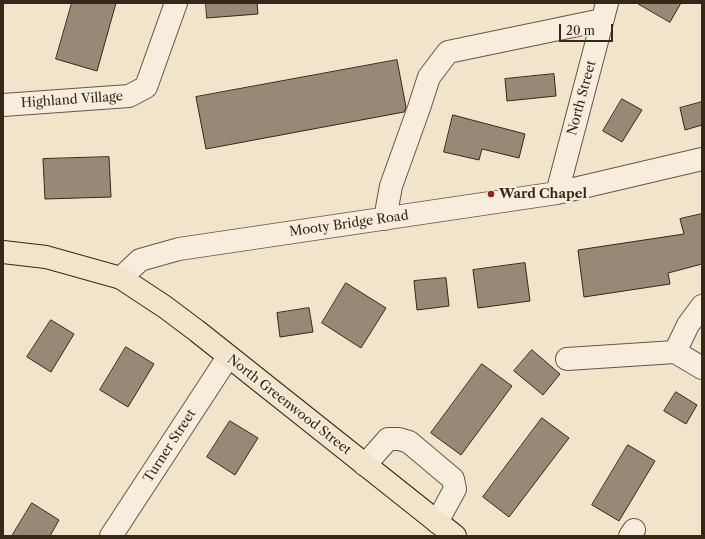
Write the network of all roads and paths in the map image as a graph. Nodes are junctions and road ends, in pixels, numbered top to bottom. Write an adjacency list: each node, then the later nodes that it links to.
1 (176, 3): 3 (street, Highland Village)
2 (605, 12): 5 (street, North Street); 6 (street)
3 (3, 105)
4 (702, 159): 5 (street, Mooty Bridge Road)
5 (557, 193): 6 (street, Mooty Bridge Road)
6 (386, 219): 8 (street, Mooty Bridge Road)
7 (3, 252): 8 (main road)
8 (121, 278): 11 (main road, North Greenwood Street)
9 (702, 306): 10 (street)
10 (675, 352): 12 (street); 13 (street)
11 (228, 357): 14 (main road, North Greenwood Street); 16 (street, Turner Street)
12 (567, 359)
13 (702, 368)
14 (365, 465): 15 (main road, North Greenwood Street); 15 (street)
15 (437, 522): 17 (main road, North Greenwood Street)
16 (112, 536)
17 (455, 536)

